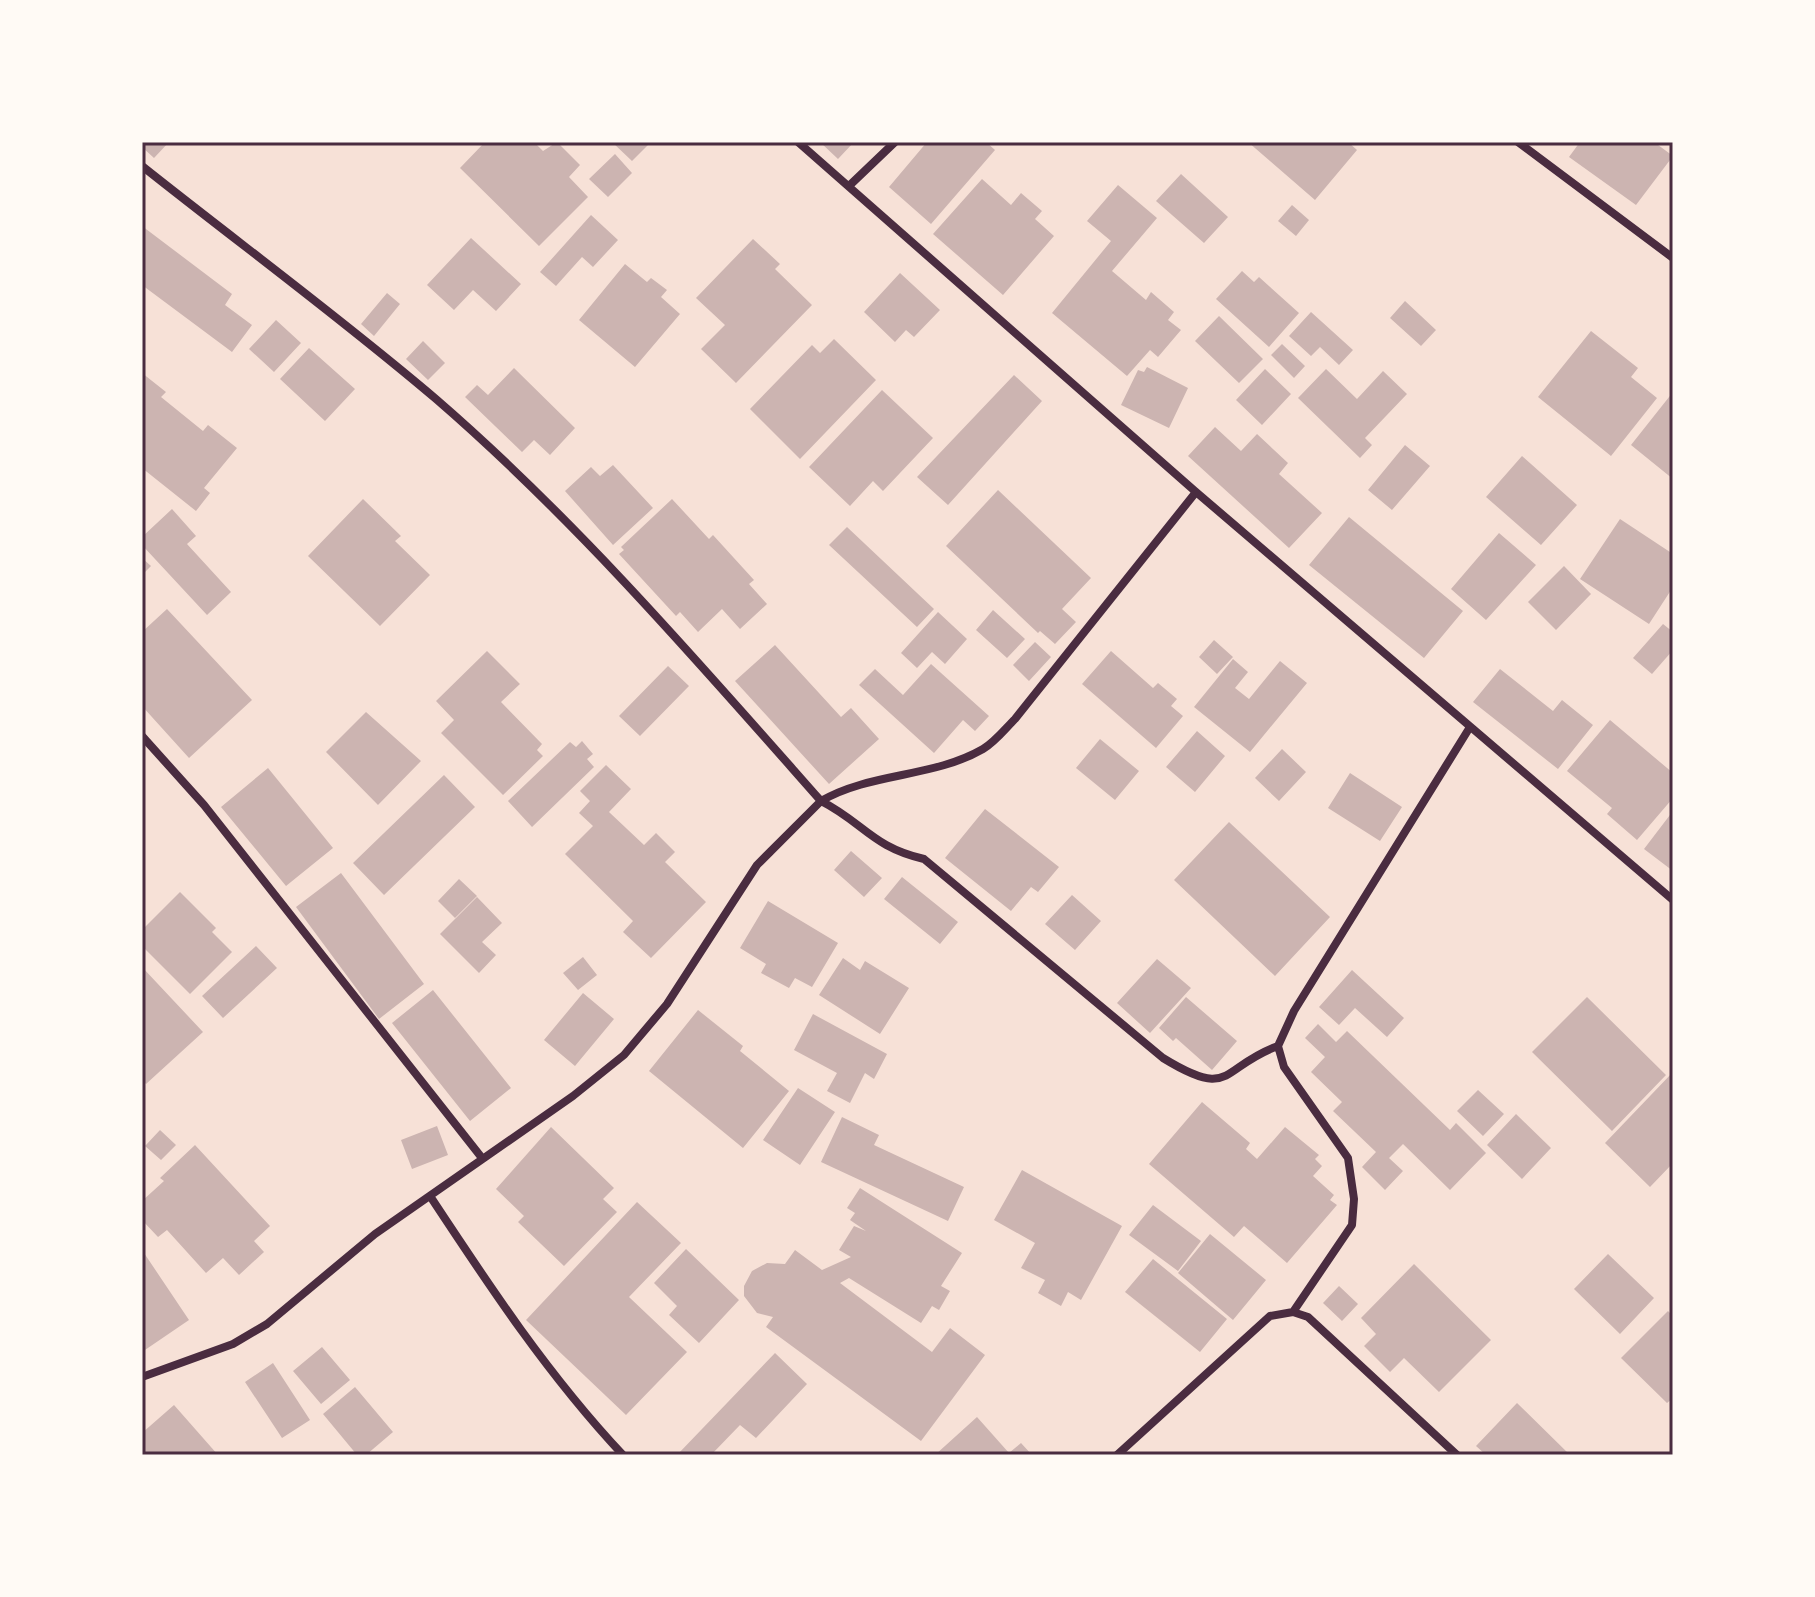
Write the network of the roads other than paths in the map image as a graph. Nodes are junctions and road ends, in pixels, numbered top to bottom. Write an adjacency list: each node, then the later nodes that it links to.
1 (798, 142): 5 (street)
2 (895, 142): 5 (street)
3 (1518, 142): 6 (street)
4 (142, 166): 10 (street)
5 (850, 185): 7 (street)
6 (1673, 258)
7 (1196, 492): 8 (street); 10 (street)
8 (1470, 727): 11 (street); 12 (street)
9 (142, 736): 13 (street)
10 (821, 801): 12 (street); 13 (street)
11 (1673, 900)
12 (1278, 1046): 15 (street)
13 (482, 1158): 14 (street)
14 (430, 1196): 16 (street); 17 (street)
15 (1293, 1312): 18 (street); 19 (street)
16 (142, 1377)
17 (623, 1455)
18 (1117, 1455)
19 (1457, 1455)

